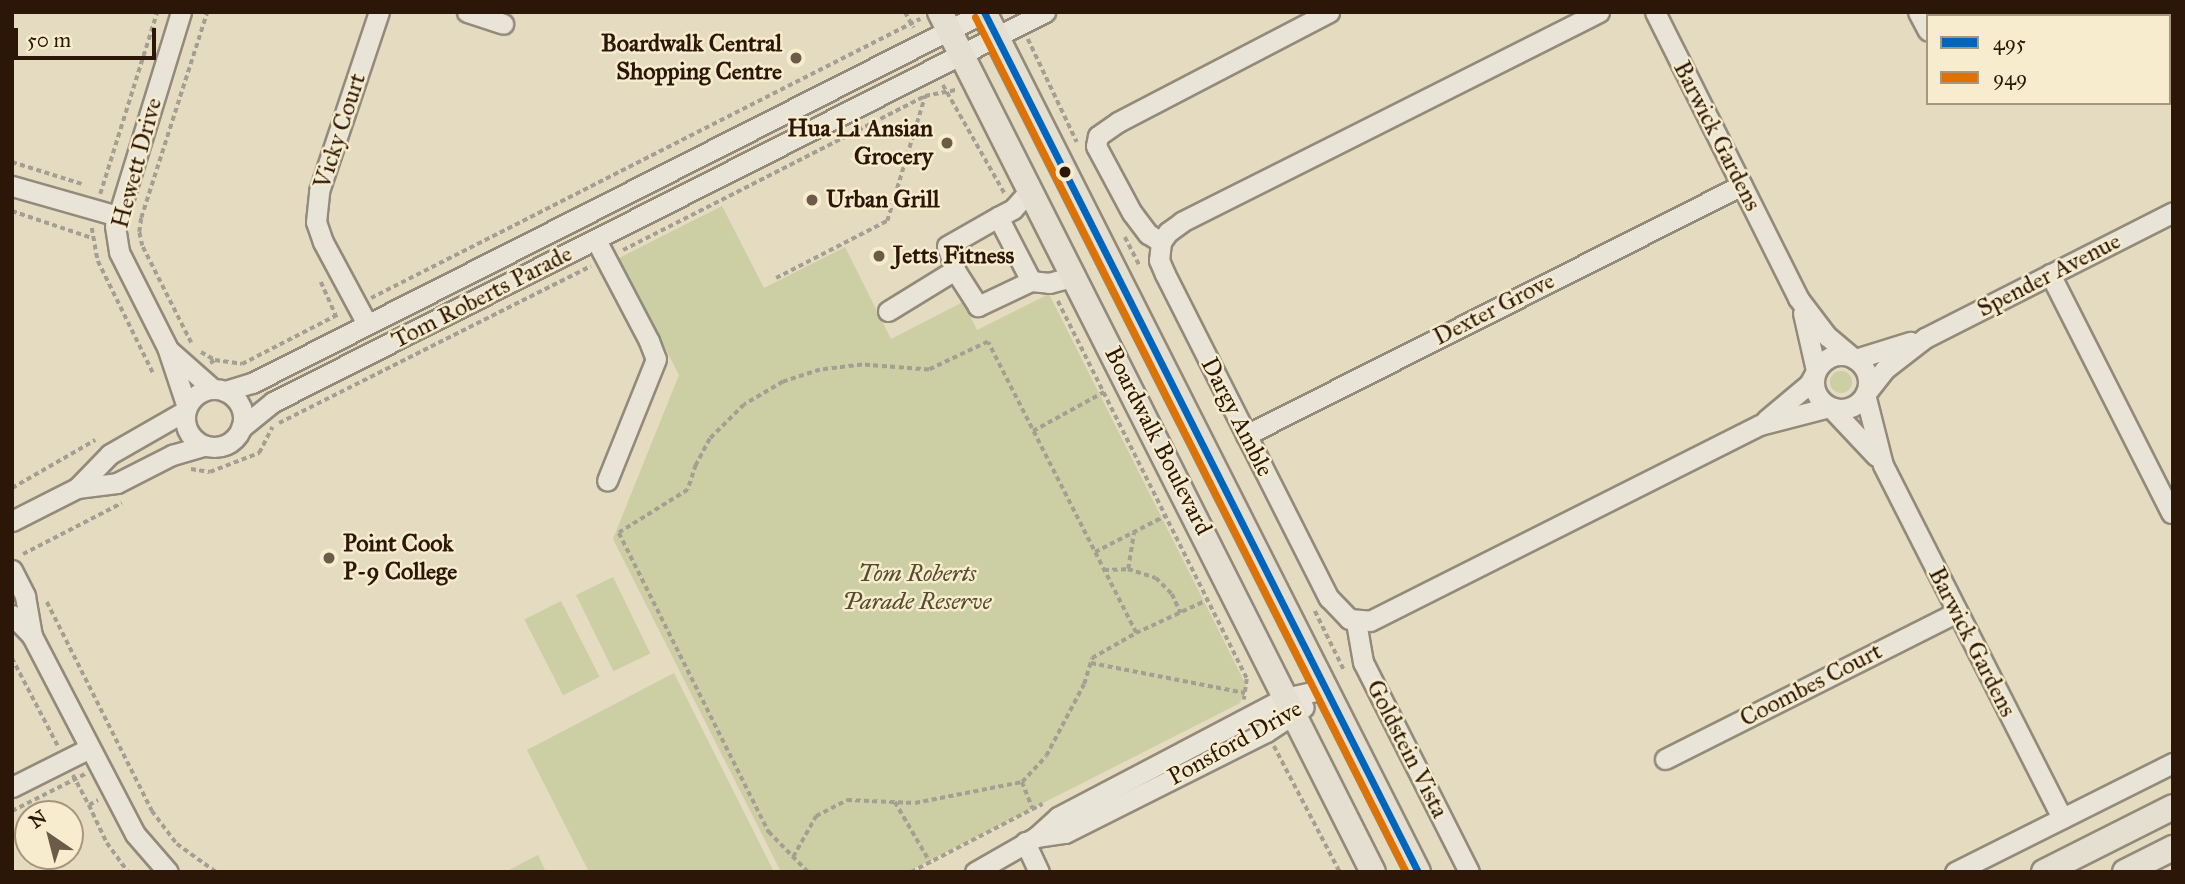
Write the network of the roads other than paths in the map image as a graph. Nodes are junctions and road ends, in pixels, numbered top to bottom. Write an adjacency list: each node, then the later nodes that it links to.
1 (181, 12): 22 (street, Hewett Drive)
2 (379, 12): 31 (street, Vicky Court)
3 (467, 12): 10 (street)
4 (984, 12): 9 (street, Tom Roberts Parade); 11 (main road, Boardwalk Boulevard)
5 (1045, 12): 11 (street, Tom Roberts Parade)
6 (1329, 12): 24 (street)
7 (1599, 12): 24 (street)
8 (1654, 12): 17 (street, Barwick Gardens)
9 (937, 20): 12 (main road, Boardwalk Boulevard); 13 (street, Tom Roberts Parade)
10 (503, 24)
11 (995, 37): 12 (street, Tom Roberts Parade); 54 (main road, Boardwalk Boulevard)
12 (963, 55): 14 (street, Tom Roberts Parade); 19 (main road, Boardwalk Boulevard)
13 (762, 125): 14 (street); 15 (street, Tom Roberts Parade)
14 (774, 149): 16 (street, Tom Roberts Parade)
15 (695, 159): 16 (street); 31 (street, Tom Roberts Parade)
16 (727, 174): 23 (street, Tom Roberts Parade)
17 (1742, 185): 29 (street, Barwick Gardens); 42 (street, Dexter Grove)
18 (12, 186): 22 (street)
19 (1031, 189): 21 (street); 27 (main road, Boardwalk Boulevard)
20 (2173, 212): 26 (street, Spender Avenue)
21 (1006, 213): 25 (street); 28 (street)
22 (117, 216): 33 (street, Hewett Drive)
23 (596, 240): 41 (street, Tom Roberts Parade); 45 (street)
24 (1161, 242): 42 (street, Dargy Amble)
25 (955, 270): 28 (street); 30 (street)
26 (2050, 274): 32 (street, Spender Avenue); 47 (street)
27 (1075, 276): 28 (street); 55 (main road, Boardwalk Boulevard)
28 (1040, 282)
29 (1798, 298): 34 (street, Barwick Gardens); 35 (street, Barwick Gardens)
30 (888, 311)
31 (367, 324): 36 (street, Tom Roberts Parade)
32 (1925, 338): 34 (street, Spender Avenue); 37 (street, Spender Avenue)
33 (167, 348): 36 (street, Hewett Drive); 39 (street, Hewett Drive)
34 (1853, 358): 35 (street); 37 (street)
35 (1816, 372): 38 (street); 40 (street)
36 (219, 390): 39 (street); 41 (street)
37 (1866, 393): 38 (street); 44 (street, Barwick Gardens)
38 (1830, 407): 40 (street); 44 (street, Barwick Gardens)
39 (186, 409): 43 (street); 46 (street)
40 (1760, 425): 52 (street)
41 (241, 428): 43 (street)
42 (1246, 435): 52 (street, Dargy Amble)
43 (204, 446): 46 (street)
44 (1883, 465): 50 (street, Barwick Gardens)
45 (607, 481)
46 (77, 488): 48 (street)
47 (2171, 513)
48 (12, 521)
49 (18, 562): 53 (street)
50 (1957, 612): 57 (street, Coombes Court); 61 (street, Barwick Gardens)
51 (12, 615): 53 (street)
52 (1356, 622): 69 (street, Goldstein Vista)
53 (32, 636): 56 (street)
54 (1325, 689): 55 (street, Ponsford Drive); 68 (main road, Boardwalk Boulevard)
55 (1290, 707): 62 (street, Ponsford Drive); 62 (street, Ponsford Drive); 67 (main road, Boardwalk Boulevard)
56 (90, 748): 59 (street); 64 (street)
57 (1665, 759)
58 (2173, 763): 61 (street)
59 (12, 787)
60 (2173, 807): 71 (main road)
61 (2062, 818): 70 (street)
62 (1033, 833): 65 (street, Ponsford Drive); 66 (street)
63 (2173, 848): 72 (main road)
64 (168, 872)
65 (975, 872)
66 (1039, 872)
67 (1373, 872)
68 (1418, 872)
69 (1469, 872)
70 (1955, 872)
71 (2044, 872)
72 (2125, 872)

